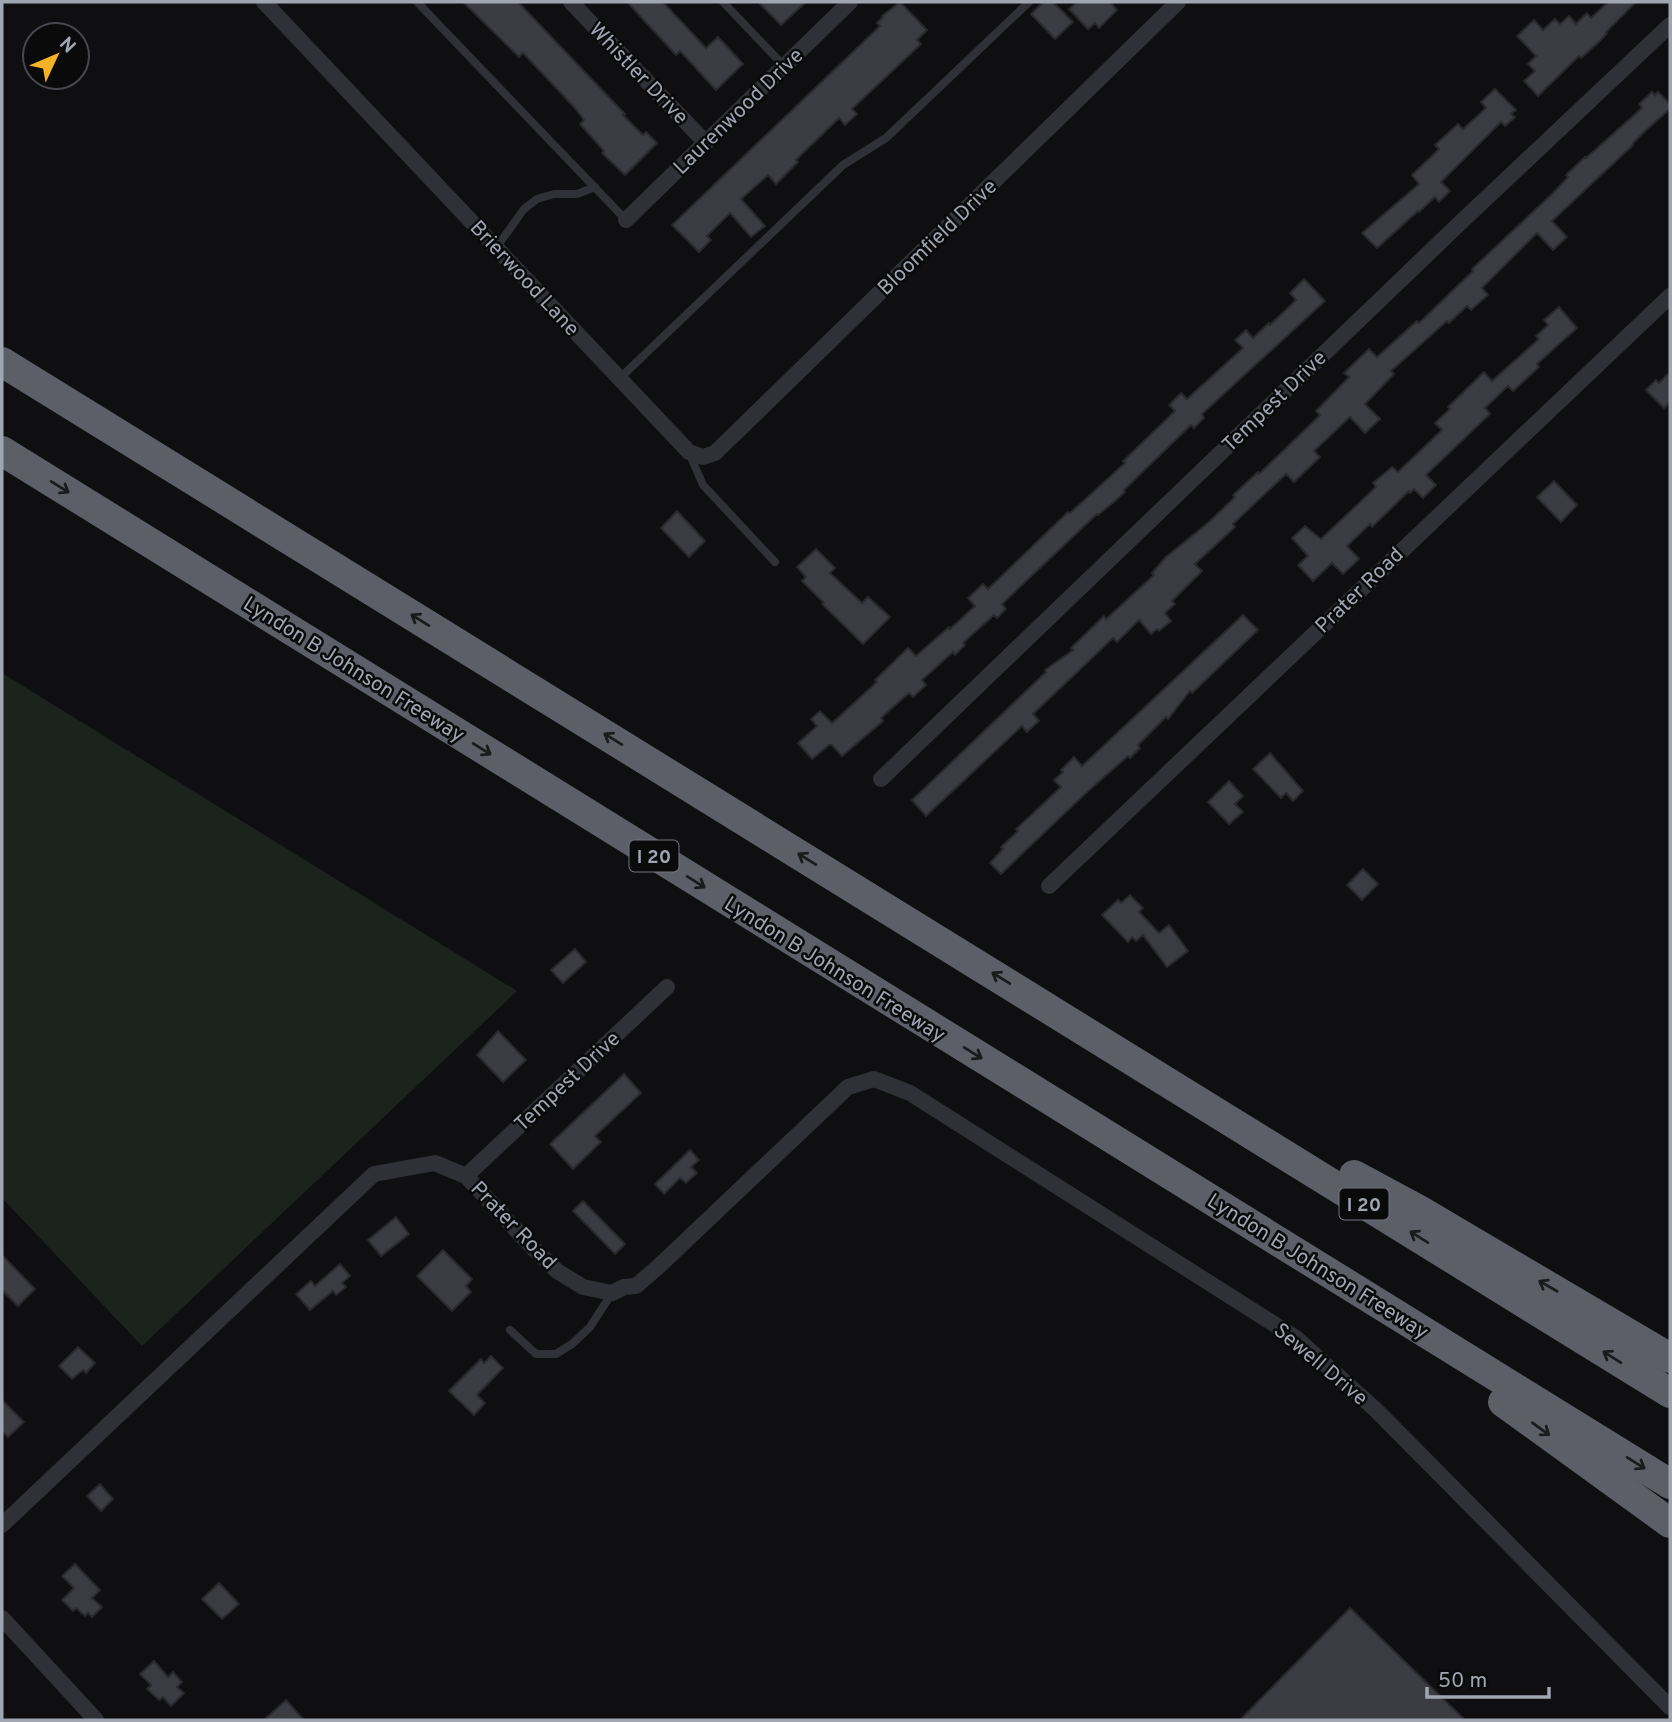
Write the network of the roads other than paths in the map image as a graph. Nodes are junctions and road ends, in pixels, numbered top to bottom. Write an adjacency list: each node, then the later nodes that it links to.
1 (264, 2): 13 (street, Brierwood Lane)
2 (417, 2): 11 (lane)
3 (571, 2): 10 (street, Whistler Drive)
4 (723, 2): 9 (lane)
5 (849, 2): 9 (street, Laurenwood Drive)
6 (1029, 2): 16 (lane)
7 (1178, 2): 18 (street, Bloomfield Drive)
8 (1670, 25): 20 (street, Tempest Drive)
9 (784, 66): 10 (street, Laurenwood Drive)
10 (706, 143): 12 (street, Laurenwood Drive)
11 (594, 187): 12 (lane); 13 (lane)
12 (626, 220)
13 (496, 248): 16 (street, Brierwood Lane)
14 (1670, 296): 21 (street, Prater Road)
15 (2, 362): 23 (highway, I 20, one-way to 15)
16 (620, 378): 18 (street, Brierwood Lane)
17 (2, 451): 25 (highway, Lyndon B Johnson Freeway / I 20, one-way to 25)
18 (689, 452): 19 (lane, Brierwood Lane)
19 (775, 562)
20 (881, 779)
21 (1049, 886)
22 (667, 987): 24 (street, Tempest Drive)
23 (1059, 1014): 28 (highway, one-way to 23); 29 (highway, I 20, one-way to 23)
24 (466, 1176): 26 (street, Prater Road); 32 (street, Prater Road)
25 (1307, 1259): 30 (highway, Lyndon B Johnson Freeway / I 20, one-way to 30); 31 (highway, one-way to 31)
26 (612, 1293): 27 (lane); 34 (street, Sewell Drive)
27 (510, 1329)
28 (1670, 1358)
29 (1670, 1393)
30 (1670, 1484)
31 (1670, 1523)
32 (2, 1525)
33 (2, 1618): 35 (street)
34 (1670, 1707)
35 (96, 1720)

